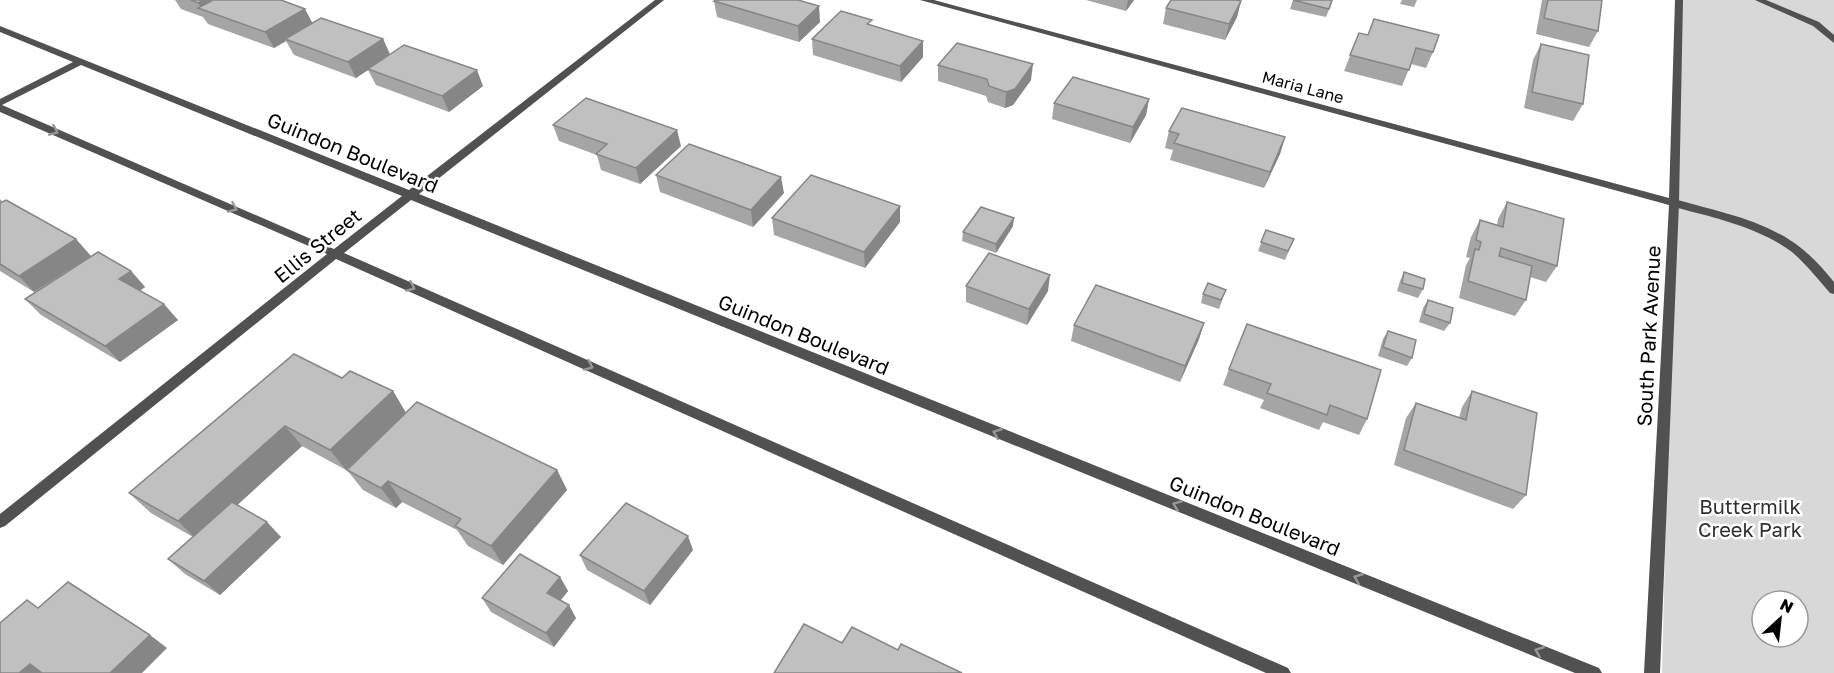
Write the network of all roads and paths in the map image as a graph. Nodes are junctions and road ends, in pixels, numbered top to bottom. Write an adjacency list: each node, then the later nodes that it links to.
1 (660, 0): 10 (street, Ellis Street)
2 (924, 0): 11 (street, Maria Lane)
3 (1679, 0): 11 (street, South Park Avenue)
4 (1759, 0): 6 (street)
5 (0, 29): 7 (street, Guindon Boulevard)
6 (1834, 40)
7 (80, 62): 8 (street); 10 (street, Guindon Boulevard)
8 (0, 103)
9 (0, 108): 12 (street, one-way to 12)
10 (409, 196): 12 (street, Ellis Street); 16 (street, Guindon Boulevard, one-way to 10)
11 (1674, 203): 13 (street, Maria Lane); 17 (street, South Park Avenue)
12 (336, 253): 14 (street, Ellis Street); 15 (street, one-way to 15)
13 (1834, 290)
14 (0, 522)
15 (1283, 673)
16 (1593, 673)
17 (1652, 673)

